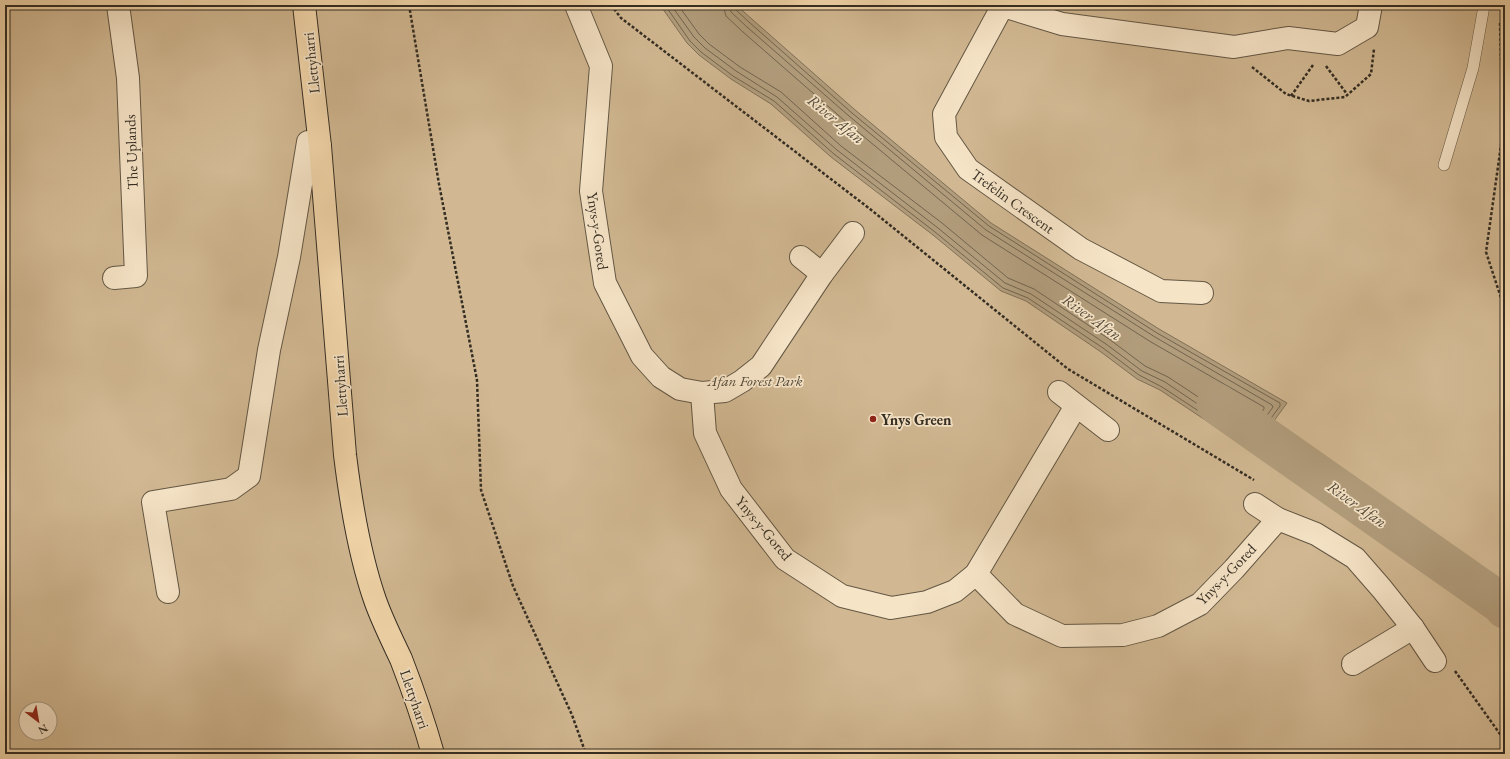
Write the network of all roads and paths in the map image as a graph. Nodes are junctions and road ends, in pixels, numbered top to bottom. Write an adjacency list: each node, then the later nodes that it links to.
1 (118, 5): 20 (street, The Uplands)
2 (304, 5): 15 (main road, Llettyharri)
3 (409, 5): 37 (path)
4 (576, 5): 24 (street, Ynys-y-Gored)
5 (611, 5): 27 (path)
6 (1371, 5): 10 (street)
7 (1483, 5): 16 (lane)
8 (1001, 6): 11 (street, Trefelin Crescent); 21 (street, Trefelin Crescent)
9 (1500, 21): 22 (path)
10 (1368, 27): 12 (street, Trefelin Crescent); 13 (path)
11 (1234, 48): 12 (street, Trefelin Crescent); 14 (path)
12 (1317, 49): 13 (path); 14 (path)
13 (1347, 94): 14 (path)
14 (1291, 96)
15 (320, 146): 31 (street); 36 (main road, Llettyharri)
16 (1444, 165)
17 (853, 233): 19 (street, Ynys-y-Gored)
18 (801, 257): 19 (street)
19 (822, 274): 24 (street, Ynys-y-Gored)
20 (114, 278)
21 (1202, 293)
22 (1505, 310)
23 (1058, 392): 25 (street)
24 (702, 393): 30 (street, Ynys-y-Gored)
25 (1076, 406): 26 (street); 30 (street, Ynys-y-Gored)
26 (1108, 430)
27 (1256, 482)
28 (1255, 504): 29 (street)
29 (1278, 518): 30 (street, Ynys-y-Gored); 32 (street)
30 (976, 574)
31 (168, 592)
32 (1413, 628): 33 (street); 34 (street)
33 (1444, 663): 35 (path)
34 (1353, 664)
35 (1505, 740)
36 (433, 754)
37 (586, 754)

